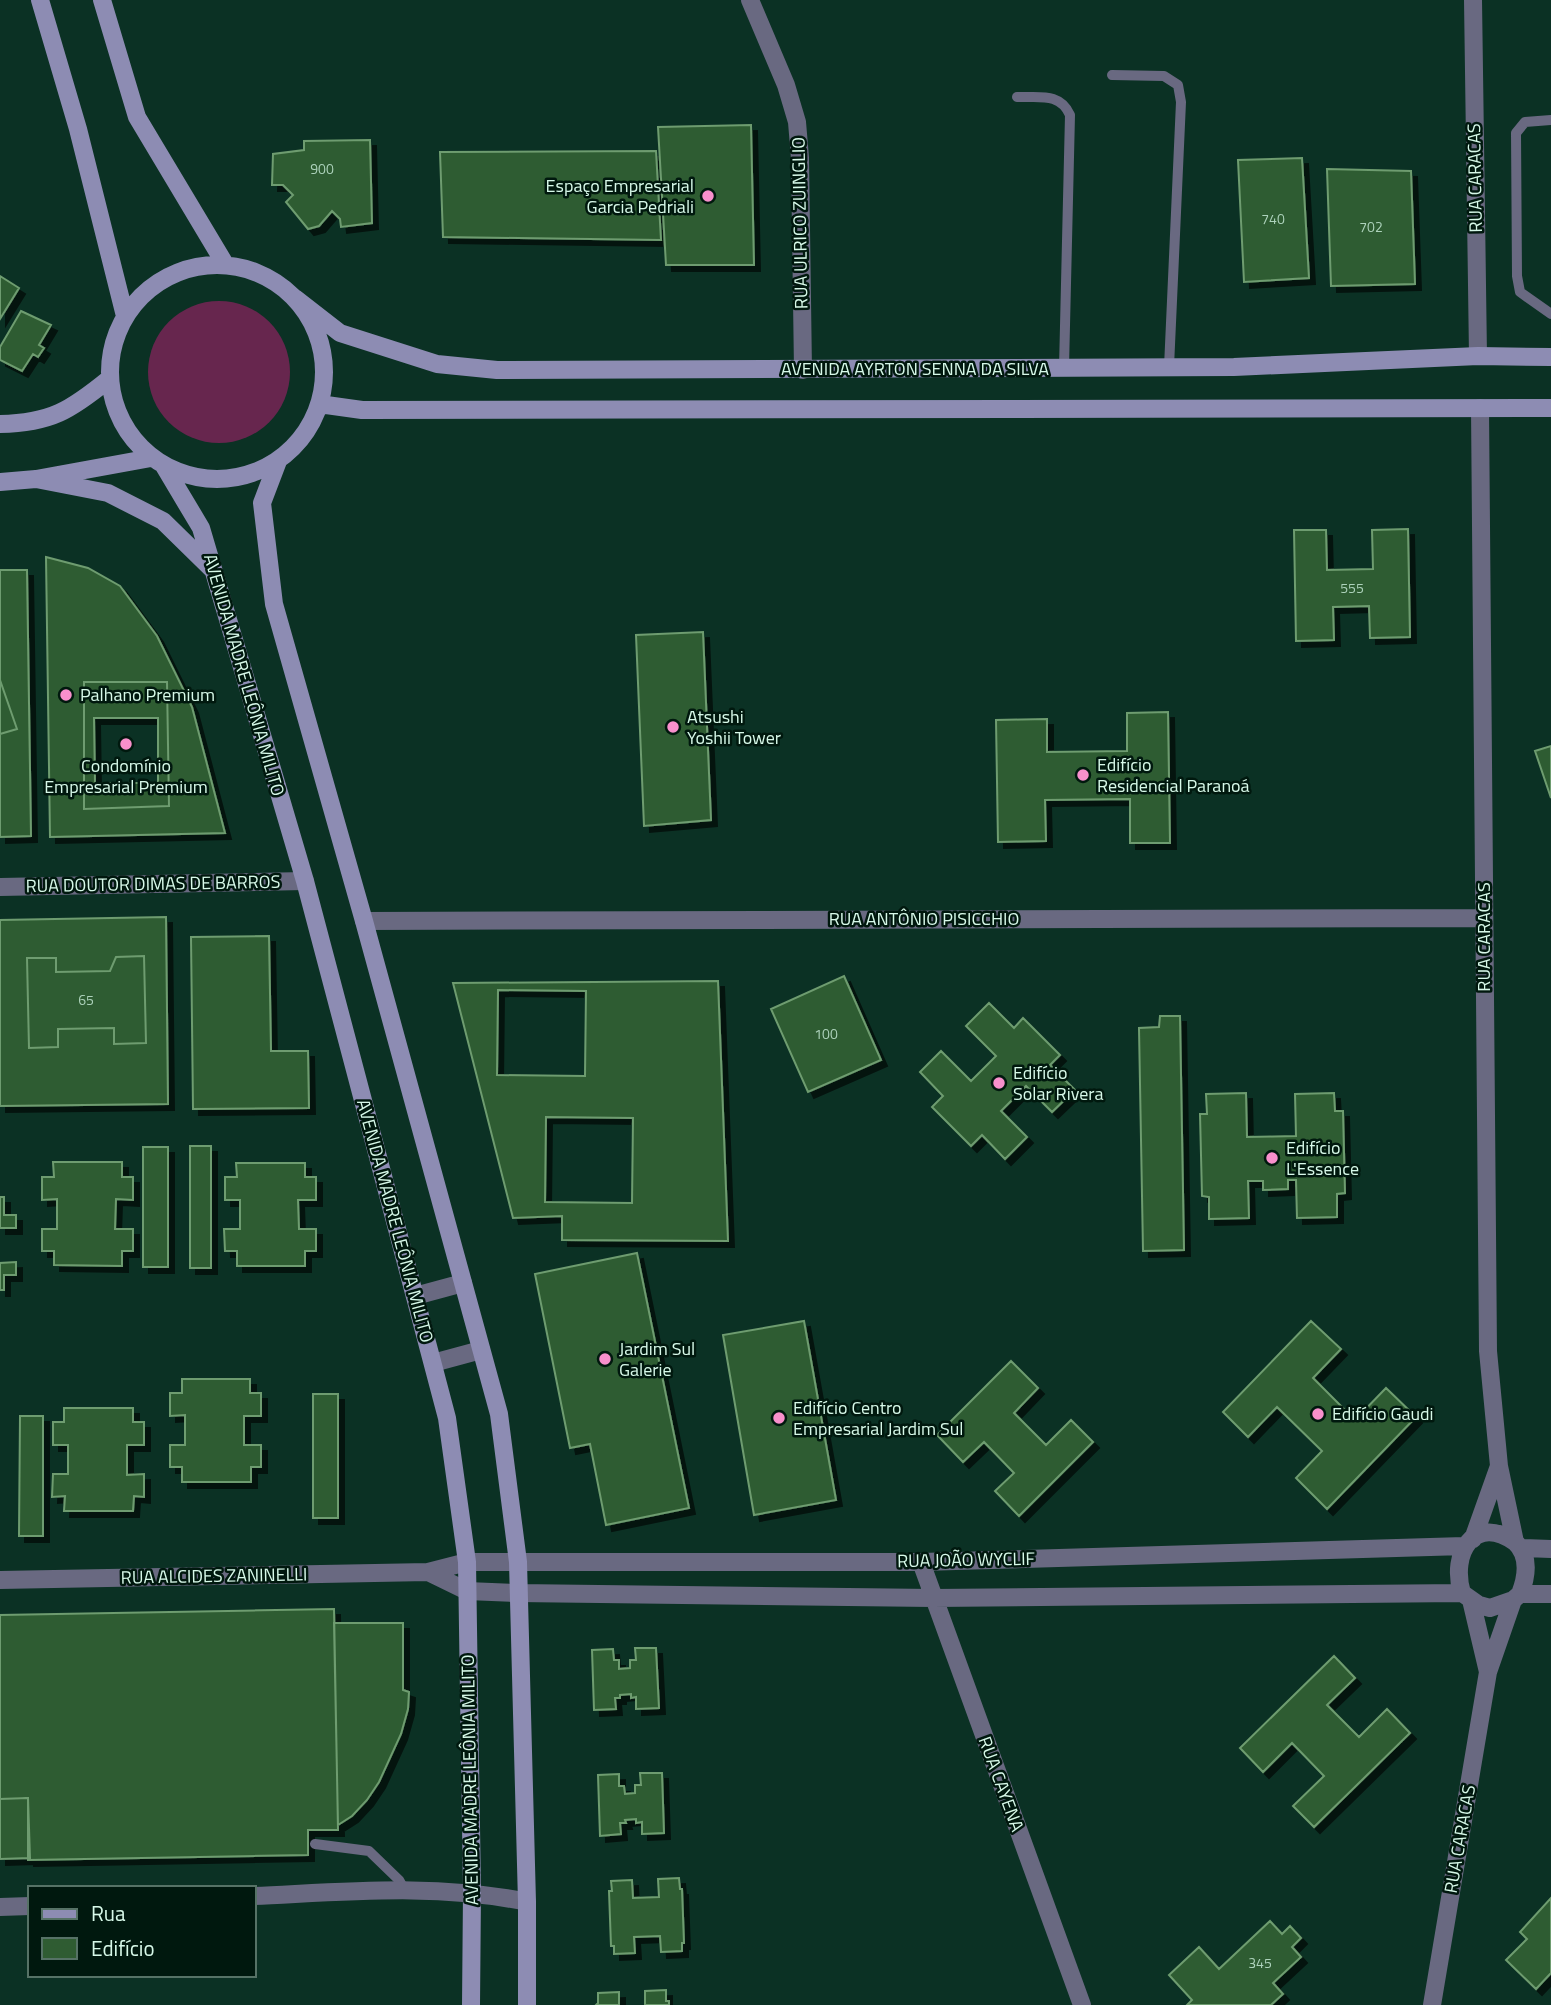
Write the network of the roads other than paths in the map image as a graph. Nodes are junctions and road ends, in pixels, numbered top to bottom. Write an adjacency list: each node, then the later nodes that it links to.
1 (40, 0): 11 (main road)
2 (102, 0): 8 (main road)
3 (750, 0): 16 (street, RUA ULRICO ZUINGLIO)
4 (1473, 0): 12 (street, RUA CARACAS)
5 (1112, 75): 15 (lane)
6 (1017, 97): 14 (lane)
7 (1551, 120): 10 (lane)
8 (225, 264): 9 (main road); 11 (main road)
9 (295, 298): 16 (main road, AVENIDA AYRTON SENNA DA SILVA); 18 (main road)
10 (1551, 314)
11 (125, 316): 17 (main road)
12 (1478, 356): 13 (main road, AVENIDA AYRTON SENNA DA SILVA); 15 (main road, AVENIDA AYRTON SENNA DA SILVA)
13 (1551, 357)
14 (1064, 368): 15 (main road, AVENIDA AYRTON SENNA DA SILVA); 16 (main road, AVENIDA AYRTON SENNA DA SILVA)
15 (1169, 368)
16 (803, 370)
17 (109, 379): 21 (main road); 23 (main road)
18 (319, 404): 19 (main road); 22 (main road)
19 (1480, 408): 20 (main road); 29 (street, RUA CARACAS)
20 (1551, 408)
21 (0, 424)
22 (278, 460): 23 (main road); 30 (main road)
23 (158, 462): 24 (main road); 26 (main road, AVENIDA MADRE LEÔNIA MILITO)
24 (36, 480): 25 (main road); 26 (main road)
25 (0, 482)
26 (212, 569): 27 (main road, AVENIDA MADRE LEÔNIA MILITO)
27 (305, 881): 28 (street, RUA DOUTOR DIMAS DE BARROS); 32 (main road, AVENIDA MADRE LEÔNIA MILITO)
28 (0, 887)
29 (1483, 918): 30 (street, RUA ANTÔNIO PISICCHIO); 35 (street, RUA CARACAS)
30 (364, 921): 31 (main road)
31 (463, 1283): 32 (street); 33 (main road)
32 (415, 1296): 34 (main road, AVENIDA MADRE LEÔNIA MILITO)
33 (481, 1350): 34 (street); 40 (main road)
34 (433, 1363): 39 (main road, AVENIDA MADRE LEÔNIA MILITO)
35 (1499, 1466): 36 (street, RUA CARACAS); 37 (street, RUA CARACAS)
36 (1469, 1543): 37 (street, RUA JOÃO WYCLIF); 41 (street, RUA JOÃO WYCLIF); 47 (street, RUA CARACAS)
37 (1519, 1545): 38 (street, RUA JOÃO WYCLIF); 48 (street, RUA CARACAS)
38 (1551, 1549)
39 (467, 1562): 40 (street, RUA JOÃO WYCLIF); 42 (street, RUA ALCIDES ZANINELLI); 44 (main road, AVENIDA MADRE LEÔNIA MILITO)
40 (518, 1562): 41 (street, RUA JOÃO WYCLIF); 45 (main road)
41 (921, 1562): 49 (street, RUA CAYENA)
42 (428, 1572): 43 (street, RUA ALCIDES ZANINELLI); 44 (street, RUA ALCIDES ZANINELLI)
43 (0, 1580)
44 (467, 1591): 45 (street, RUA JOÃO WYCLIF); 53 (main road, AVENIDA MADRE LEÔNIA MILITO)
45 (517, 1593): 49 (street, RUA JOÃO WYCLIF); 55 (main road)
46 (1551, 1594): 48 (street, RUA JOÃO WYCLIF)
47 (1466, 1597): 48 (street, RUA JOÃO WYCLIF); 49 (street, RUA JOÃO WYCLIF); 50 (street, RUA CARACAS)
48 (1517, 1597): 50 (street, RUA CARACAS)
49 (933, 1598): 60 (street, RUA CAYENA)
50 (1488, 1672): 61 (street, RUA CARACAS)
51 (315, 1844): 52 (lane)
52 (404, 1889): 53 (street); 54 (street)
53 (472, 1892): 55 (street); 58 (main road, AVENIDA MADRE LEÔNIA MILITO)
54 (256, 1896)
55 (527, 1902): 59 (main road)
56 (28, 1906): 57 (street)
57 (0, 1908)
58 (471, 2005)
59 (527, 2005)
60 (1082, 2005)
61 (1432, 2005)

